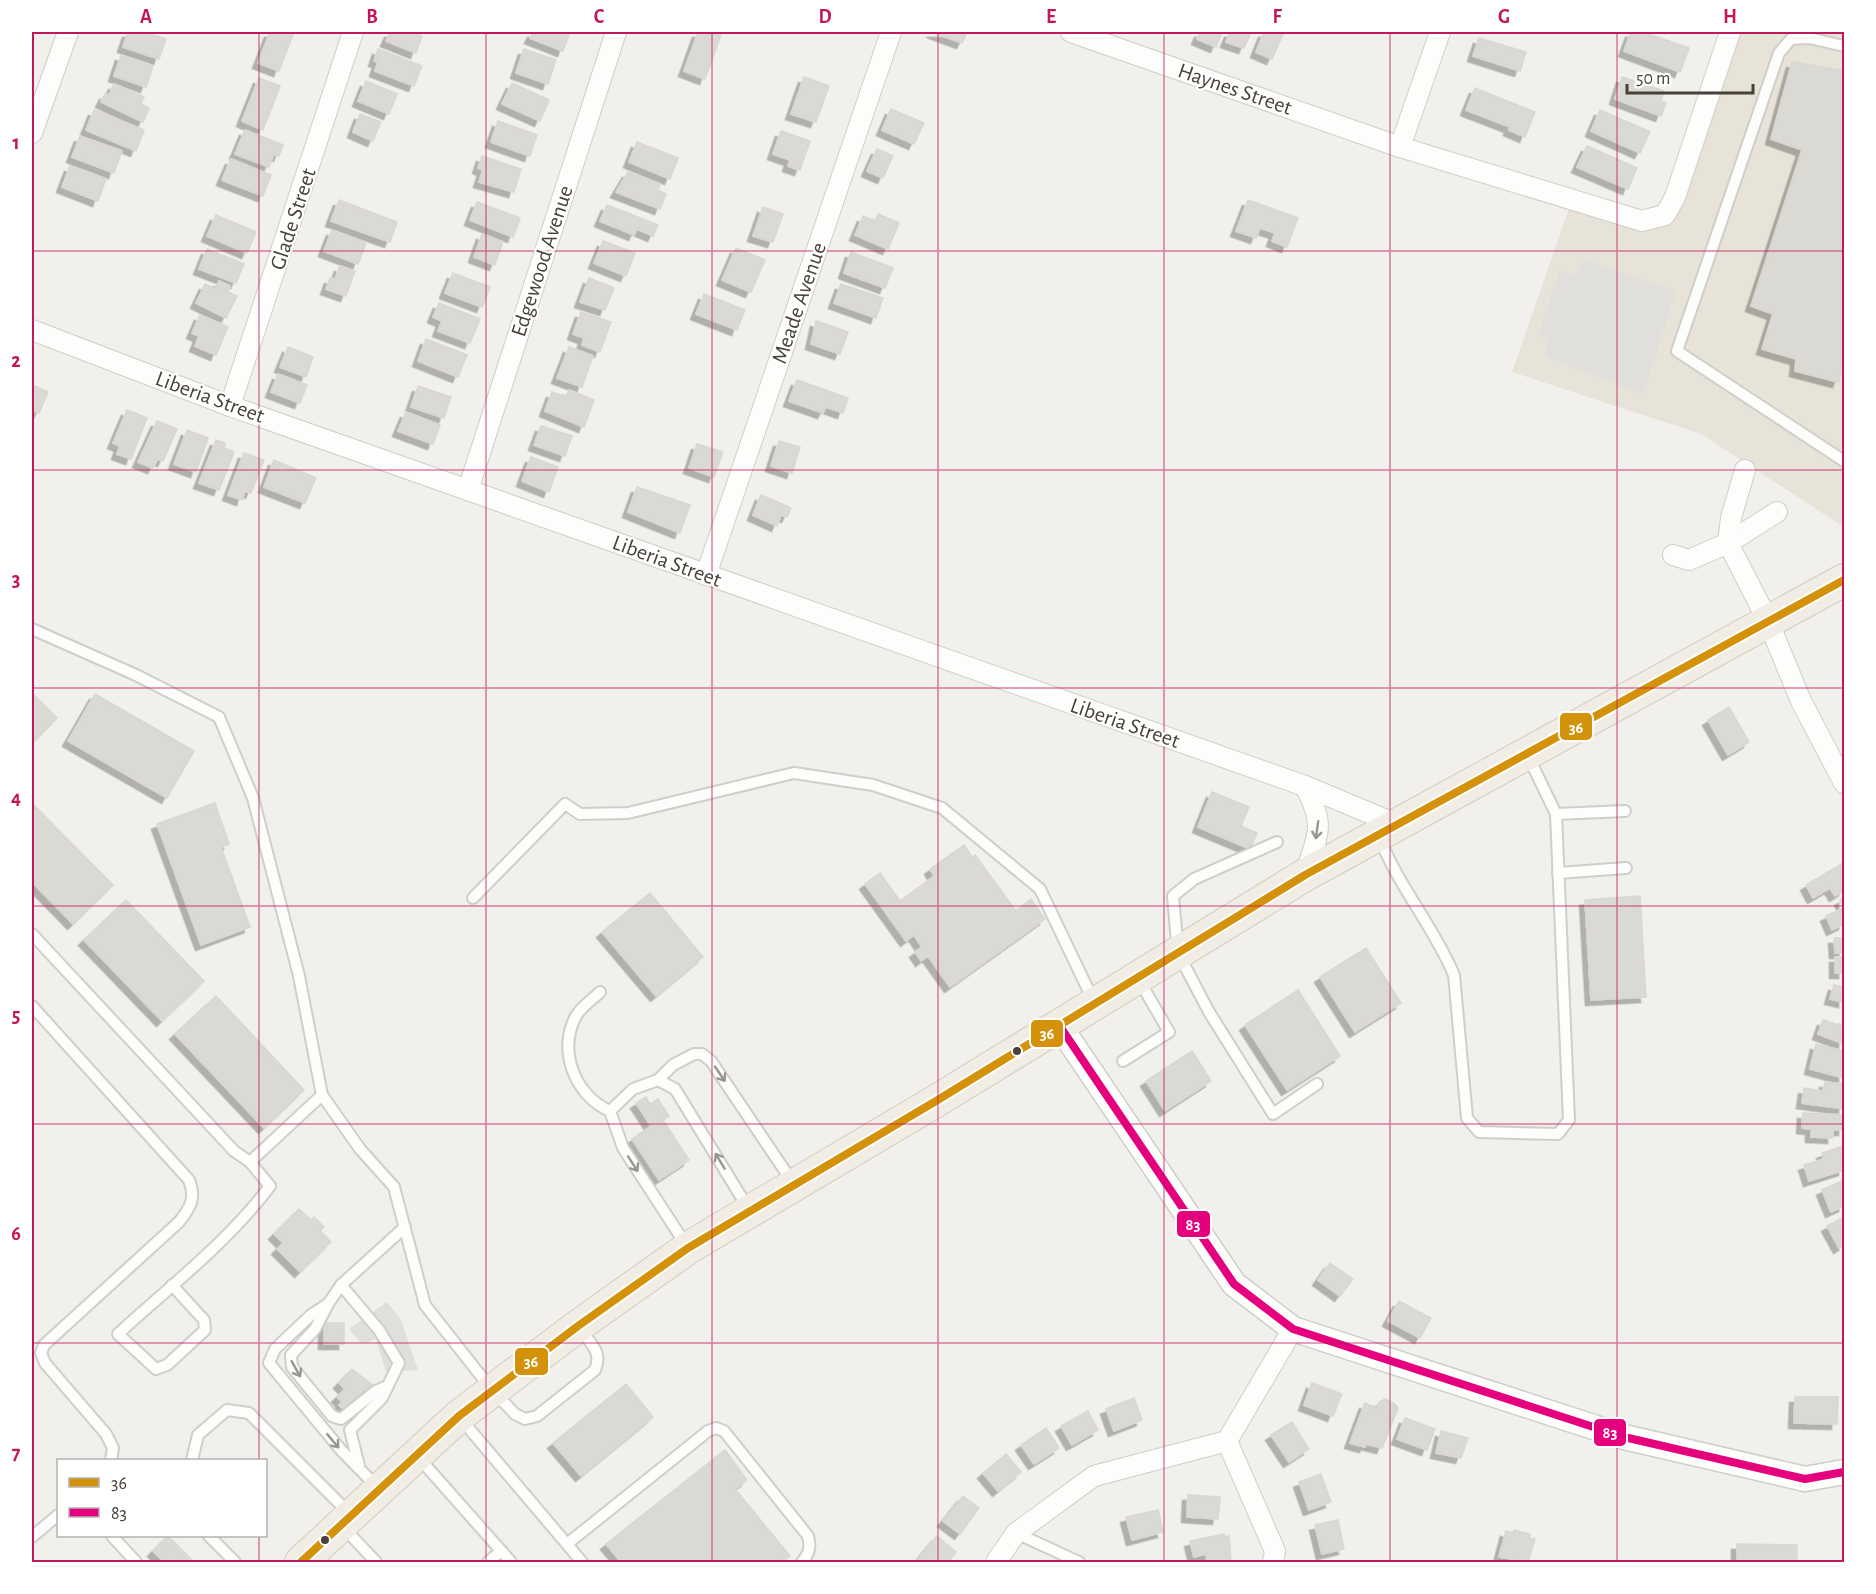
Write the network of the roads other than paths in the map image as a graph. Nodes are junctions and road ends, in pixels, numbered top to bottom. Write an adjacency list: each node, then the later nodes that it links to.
1 (68, 32): 9 (street)
2 (353, 32): 12 (street, Glade Street)
3 (616, 32): 15 (street, Edgewood Avenue)
4 (891, 32): 19 (street, Meade Avenue)
5 (1076, 32): 10 (street, Haynes Street)
6 (1440, 32): 10 (street)
7 (1731, 32): 10 (street, Haynes Street)
8 (1845, 46): 13 (lane)
9 (32, 133)
10 (1400, 147)
11 (32, 330): 12 (street, Liberia Street)
12 (230, 406): 15 (street, Liberia Street)
13 (1845, 461)
14 (1746, 470): 17 (street)
15 (468, 490): 19 (street, Liberia Street)
16 (1777, 512): 17 (street)
17 (1728, 543): 18 (street); 21 (street)
18 (1673, 555)
19 (706, 575): 25 (street, Liberia Street)
20 (1845, 580): 21 (main road)
21 (1768, 621): 23 (main road); 24 (street)
22 (32, 629): 44 (lane)
23 (1527, 753): 27 (lane); 28 (main road)
24 (1845, 783)
25 (1305, 786): 28 (street, Liberia Street); 32 (street, one-way to 32)
26 (1625, 811): 27 (lane)
27 (1556, 814): 31 (lane)
28 (1388, 830): 31 (lane); 32 (main road)
29 (1277, 842): 35 (lane)
30 (1626, 868): 31 (lane)
31 (1558, 873)
32 (1305, 875): 35 (main road)
33 (473, 898): 38 (lane)
34 (32, 934): 46 (lane)
35 (1178, 953): 36 (main road); 43 (lane)
36 (1137, 977): 38 (main road); 41 (lane)
37 (600, 992): 45 (lane)
38 (1095, 1003): 40 (main road)
39 (32, 1006): 61 (lane)
40 (1059, 1024): 47 (main road); 55 (street)
41 (1123, 1061)
42 (658, 1080): 45 (lane); 47 (lane, one-way to 47); 48 (lane, one-way to 42)
43 (1317, 1084)
44 (322, 1095): 46 (lane); 49 (lane)
45 (610, 1111): 50 (lane, one-way to 50)
46 (250, 1162): 51 (lane)
47 (794, 1185): 48 (main road)
48 (750, 1211): 50 (main road)
49 (405, 1227): 52 (lane); 57 (lane)
50 (688, 1248): 54 (main road)
51 (172, 1285): 51 (lane)
52 (341, 1285): 53 (lane); 56 (lane)
53 (328, 1304): 56 (lane, one-way to 56); 64 (lane, one-way to 64)
54 (578, 1326): 57 (main road); 57 (lane)
55 (1293, 1329): 59 (street); 63 (street)
56 (387, 1386): 64 (lane)
57 (492, 1390): 58 (main road)
58 (459, 1416): 60 (main road); 71 (lane)
59 (1227, 1441): 67 (street); 83 (street)
60 (417, 1455): 64 (main road); 72 (lane)
61 (111, 1459)
62 (192, 1459): 66 (lane)
63 (1845, 1472)
64 (370, 1480): 66 (main road)
65 (57, 1516): 68 (lane)
66 (346, 1520): 75 (main road); 76 (lane)
67 (1016, 1533): 81 (street); 82 (lane)
68 (32, 1537)
69 (113, 1537): 73 (lane)
70 (210, 1537): 74 (lane)
71 (567, 1544): 79 (lane); 80 (lane)
72 (501, 1551): 77 (lane); 78 (lane)
73 (136, 1563)
74 (235, 1563)
75 (301, 1563)
76 (376, 1563)
77 (488, 1563)
78 (511, 1563)
79 (582, 1563)
80 (802, 1563)
81 (996, 1563)
82 (1079, 1563)
83 (1273, 1563)

